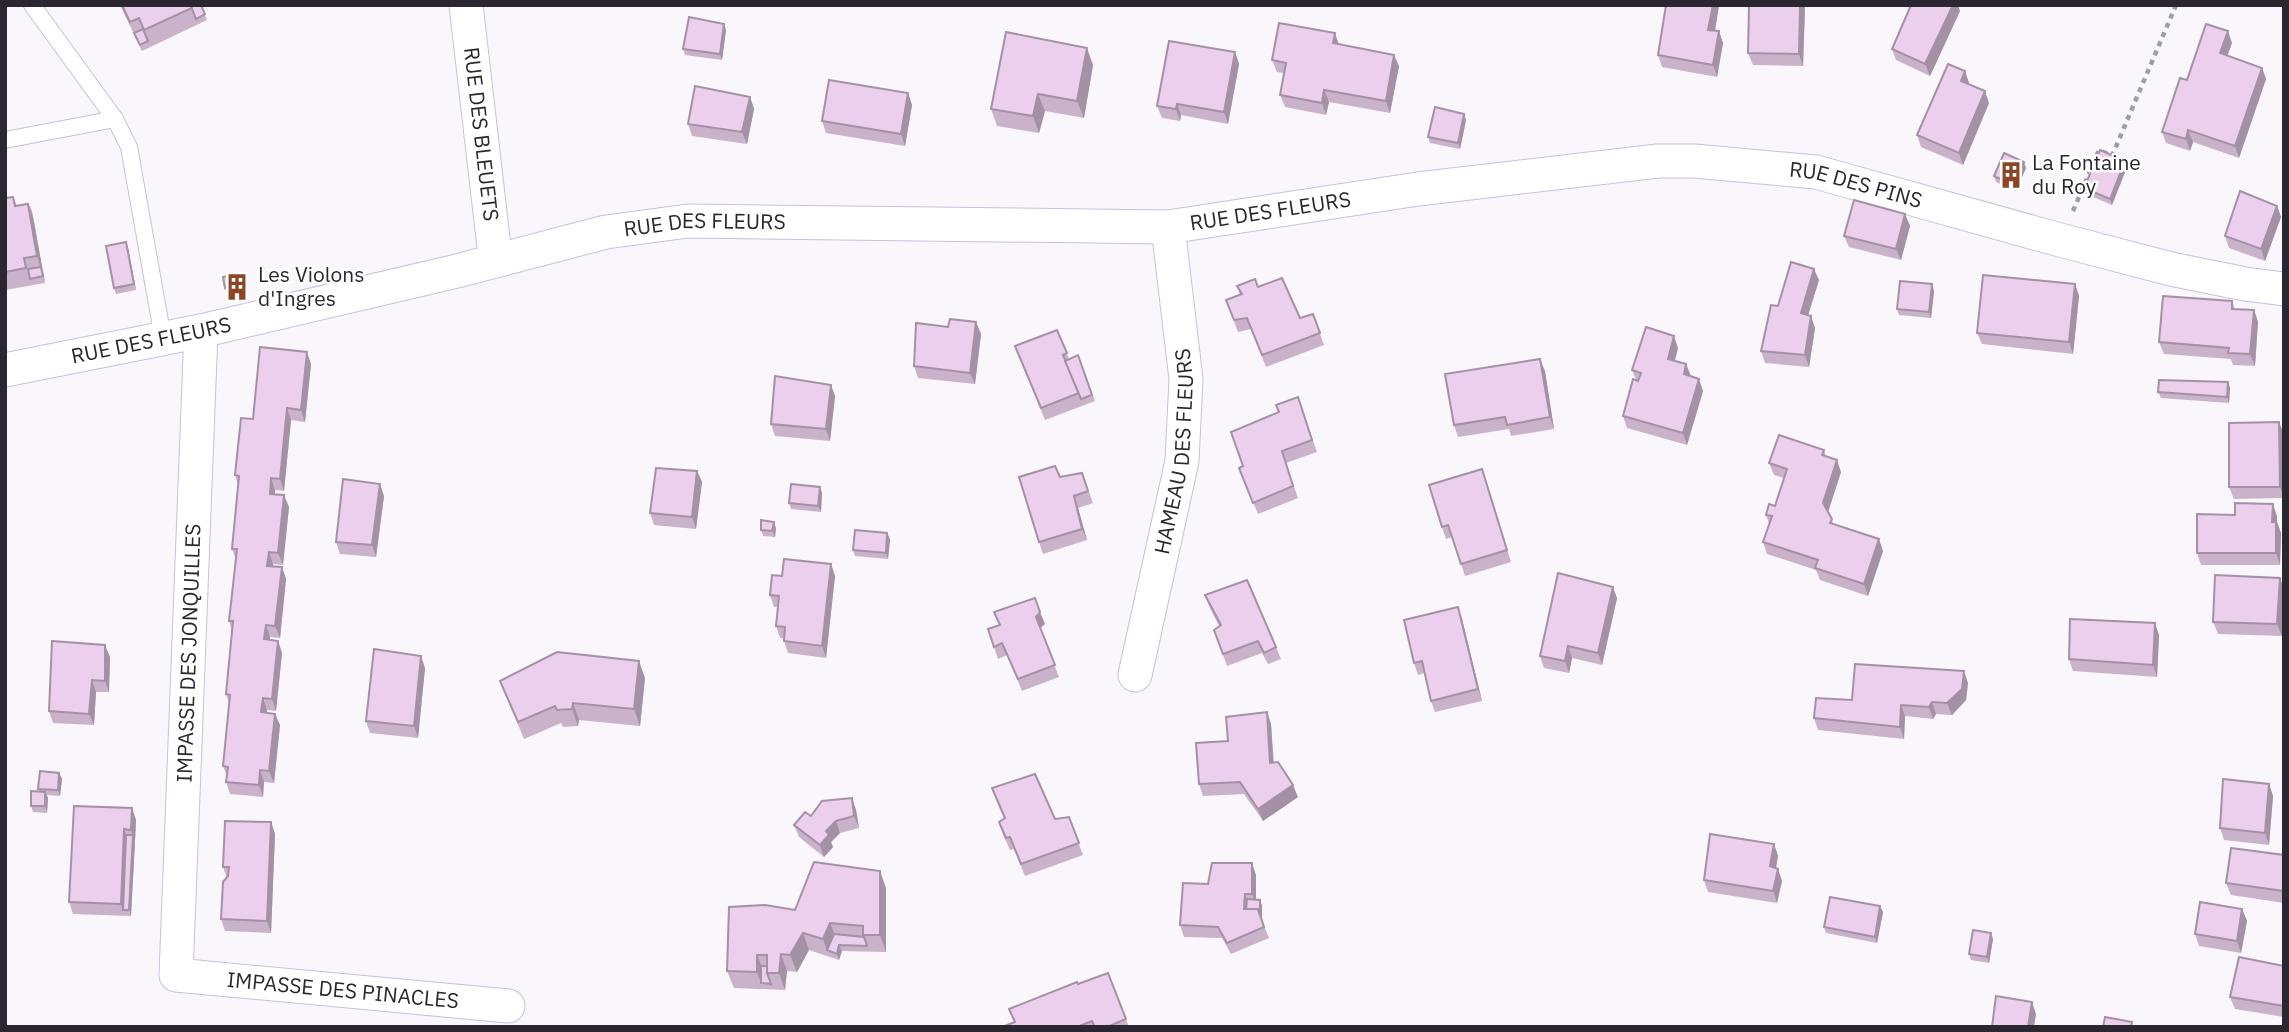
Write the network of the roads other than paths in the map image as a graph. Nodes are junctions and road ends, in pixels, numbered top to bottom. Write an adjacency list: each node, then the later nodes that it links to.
1 (32, 5): 3 (lane)
2 (466, 5): 7 (street, RUE DES BLEUETS)
3 (115, 119): 4 (lane); 10 (lane)
4 (5, 140)
5 (1418, 189): 6 (street, RUE DES FLEURS); 8 (street, RUE DES PINS)
6 (1168, 226): 7 (street, RUE DES FLEURS); 12 (street, HAMEAU DES FLEURS)
7 (500, 259): 9 (street, RUE DES FLEURS)
8 (2284, 289)
9 (201, 331): 10 (street, RUE DES FLEURS); 13 (street, IMPASSE DES JONQUILLES)
10 (163, 338): 11 (street, RUE DES FLEURS)
11 (5, 370)
12 (1135, 676)
13 (176, 975): 14 (street, IMPASSE DES PINACLES)
14 (508, 1006)

